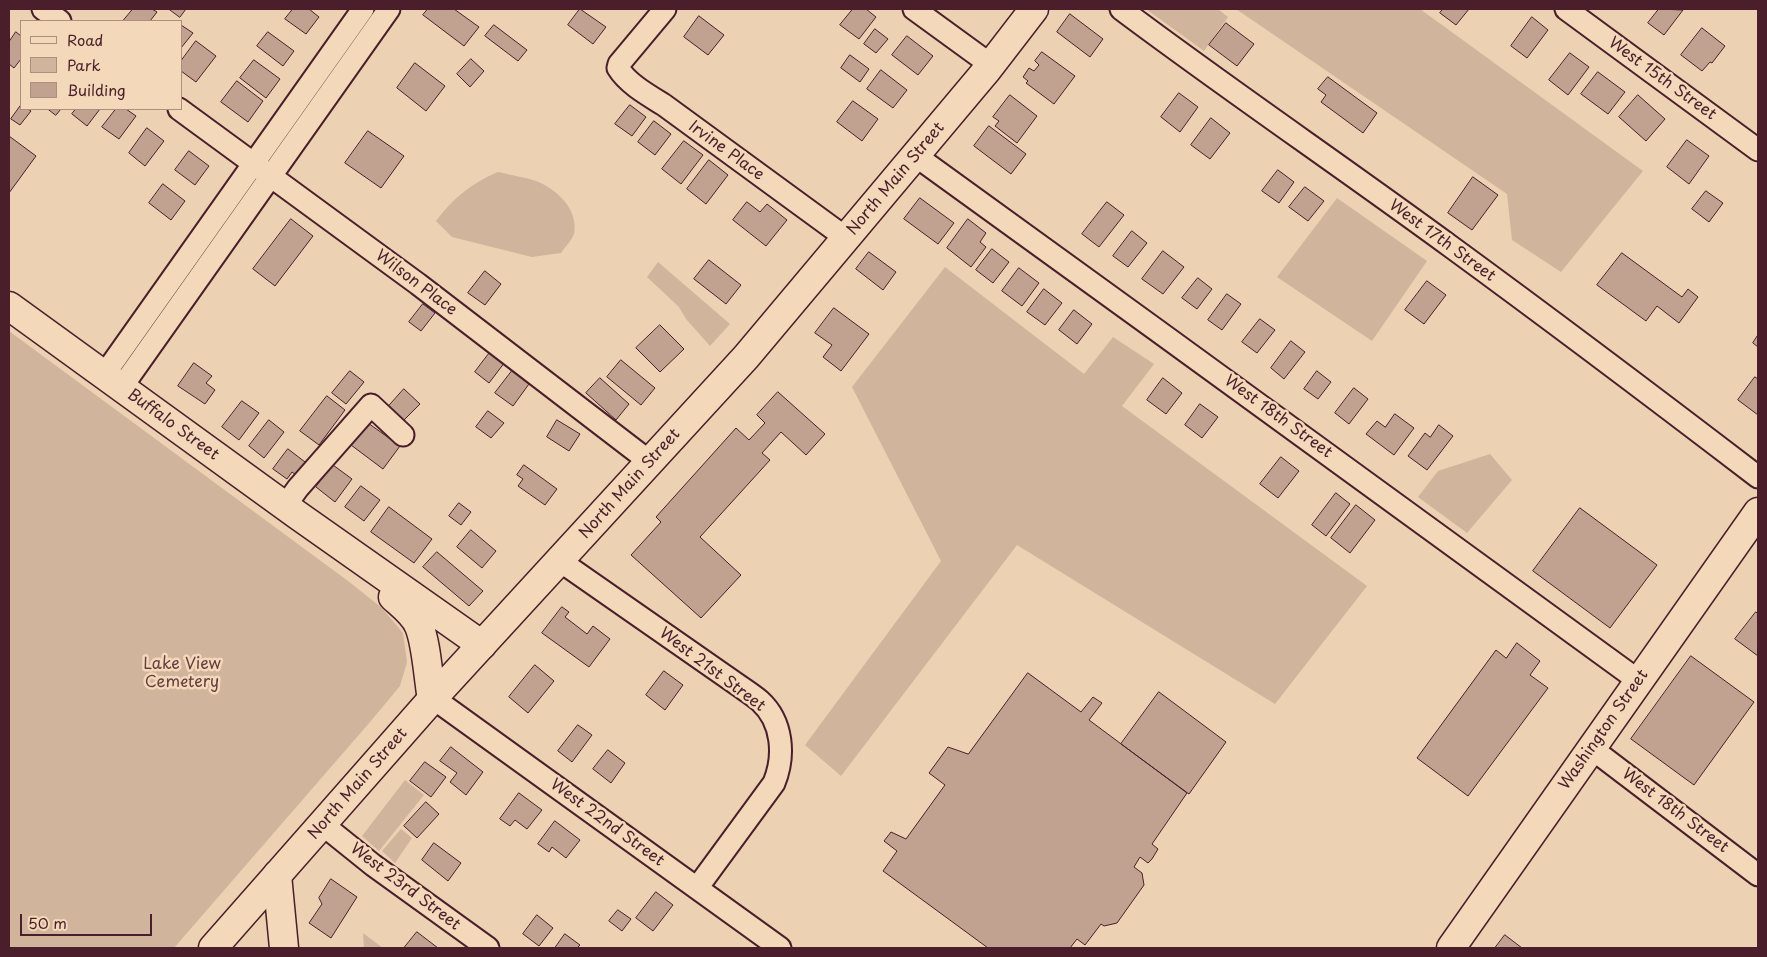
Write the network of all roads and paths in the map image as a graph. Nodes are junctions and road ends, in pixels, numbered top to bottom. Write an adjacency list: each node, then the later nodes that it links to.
1 (43, 9): 9 (street)
2 (363, 9): 14 (street)
3 (388, 9): 15 (street)
4 (665, 9): 16 (street, Irvine Place)
5 (914, 9): 10 (street)
6 (1034, 9): 10 (main road, North Main Street)
7 (1121, 9): 21 (street, West 17th Street)
8 (1566, 9): 12 (street, West 15th Street)
9 (59, 20)
10 (991, 66): 13 (main road, North Main Street)
11 (180, 110): 14 (street, Wilson Place)
12 (1758, 150)
13 (916, 156): 16 (main road, North Main Street); 27 (street, West 18th Street)
14 (254, 164): 15 (street, Wilson Place); 18 (street)
15 (271, 176): 18 (street); 20 (street, Wilson Place)
16 (846, 238): 20 (main road, North Main Street)
17 (9, 306): 18 (main road, Buffalo Street)
18 (112, 382): 22 (main road, Buffalo Street)
19 (403, 435): 22 (street)
20 (650, 462): 25 (main road, North Main Street)
21 (1758, 477)
22 (285, 506): 24 (main road, Buffalo Street)
23 (1758, 512): 27 (main road, Washington Street)
24 (337, 543): 26 (main road, Buffalo Street); 28 (main road, Buffalo Street)
25 (560, 561): 26 (main road, North Main Street); 33 (street, West 21st Street)
26 (482, 645): 28 (main road, North Main Street)
27 (1639, 681): 29 (main road, Washington Street)
28 (433, 698): 30 (main road, North Main Street); 33 (street, West 22nd Street)
29 (1591, 748): 32 (street, West 18th Street); 38 (main road, Washington Street)
30 (322, 824): 31 (main road, North Main Street); 36 (street, West 23rd Street)
31 (278, 875): 34 (main road, North Main Street); 35 (main road)
32 (1758, 875)
33 (696, 888): 37 (street, West 22nd Street)
34 (213, 948)
35 (284, 948)
36 (488, 948)
37 (780, 948)
38 (1451, 948)

